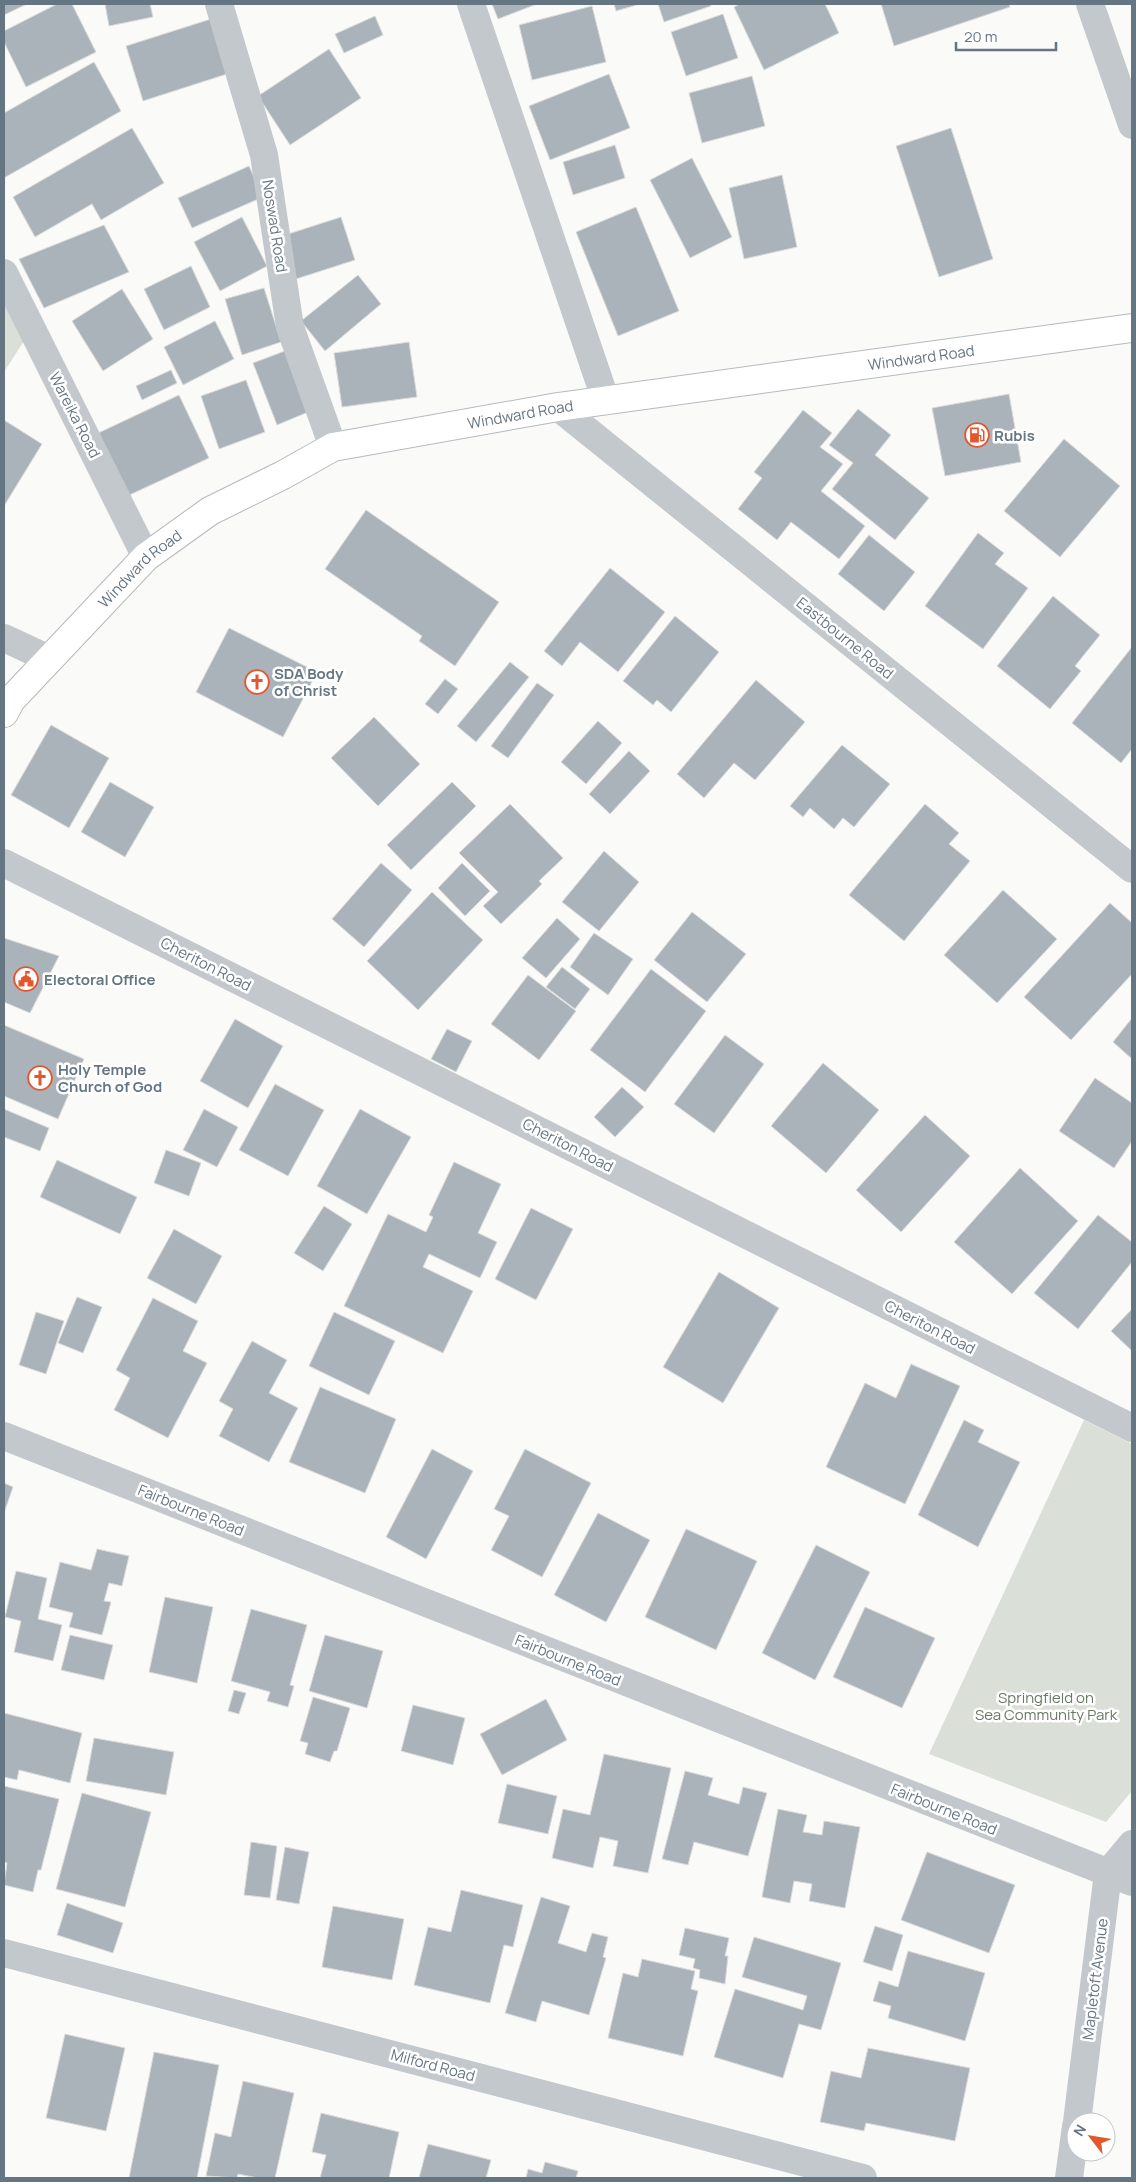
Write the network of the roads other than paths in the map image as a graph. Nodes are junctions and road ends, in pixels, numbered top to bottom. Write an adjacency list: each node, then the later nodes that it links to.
1 (219, 4): 9 (street, Noswad Road)
2 (471, 4): 7 (street)
3 (1090, 4): 4 (street)
4 (1132, 125)
5 (4, 273): 10 (street, Wareika Road)
6 (1132, 328): 7 (main road, Windward Road)
7 (606, 400): 8 (main road, Windward Road)
8 (558, 407): 9 (main road, Windward Road); 15 (street, Eastbourne Road)
9 (333, 447): 10 (main road, Windward Road)
10 (146, 556): 12 (main road, Windward Road)
11 (4, 638): 12 (street)
12 (50, 659): 13 (main road, Windward Road)
13 (4, 713)
14 (4, 863): 16 (street, Cheriton Road)
15 (1132, 869)
16 (1132, 1428)
17 (4, 1436): 19 (street, Fairbourne Road)
18 (1132, 1844): 19 (street)
19 (1120, 1878): 21 (street, Mapletoft Avenue)
20 (4, 1953): 23 (street, Milford Road)
21 (1078, 2112)
22 (1071, 2162): 24 (street)
23 (862, 2178)
24 (1069, 2178)

